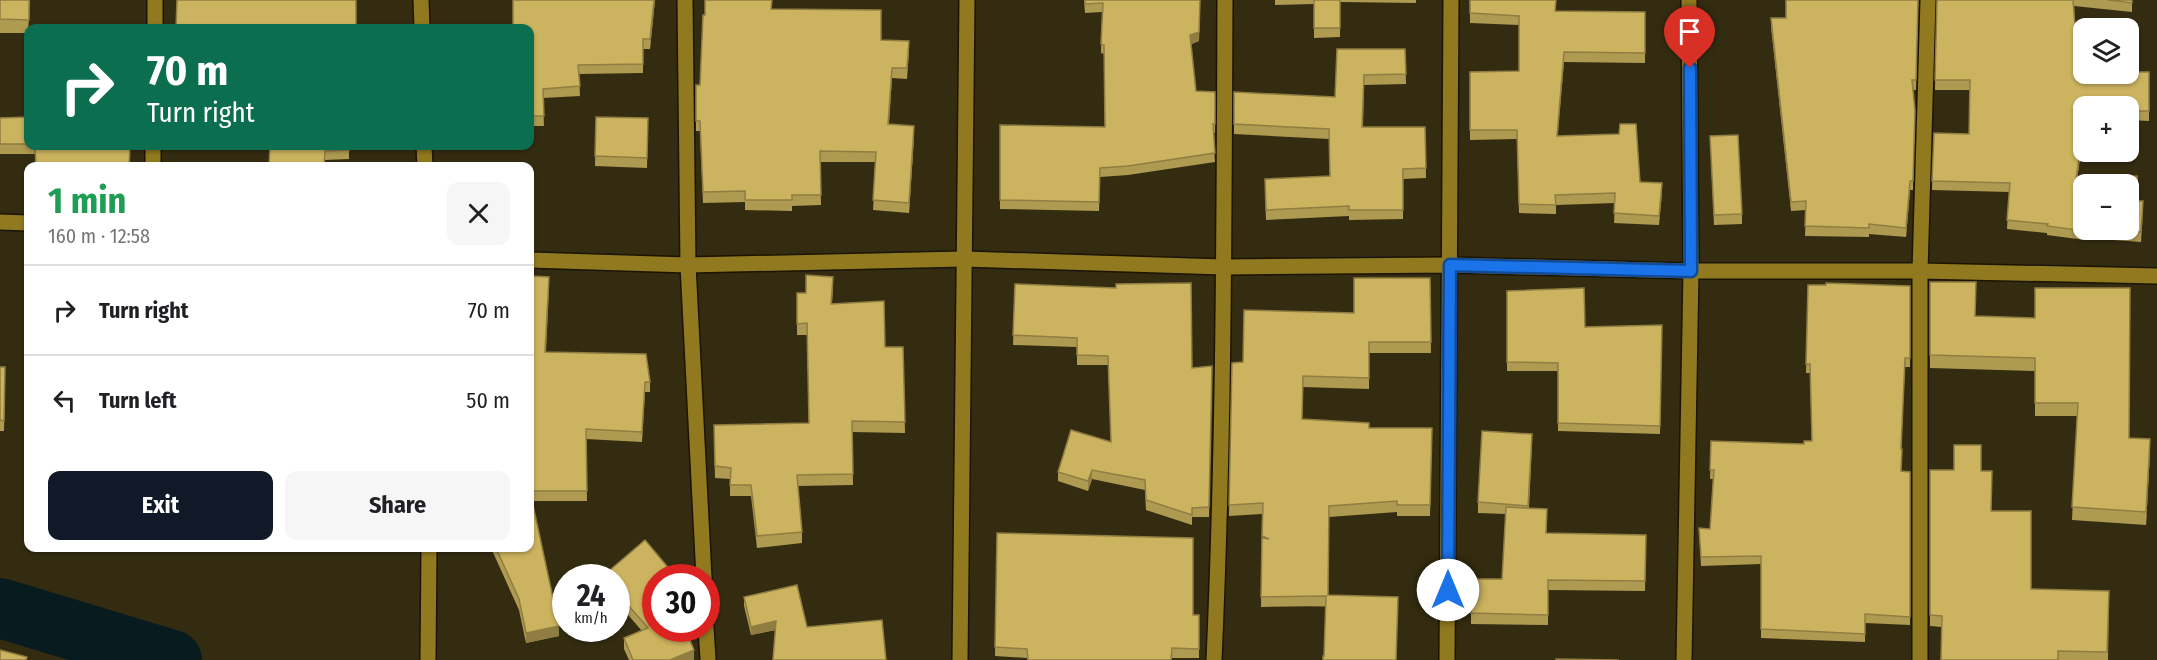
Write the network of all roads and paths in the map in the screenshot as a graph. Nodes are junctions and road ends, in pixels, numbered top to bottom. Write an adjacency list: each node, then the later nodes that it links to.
1 (155, 0): 9 (street)
2 (421, 0): 10 (street)
3 (685, 0): 15 (street)
4 (967, 0): 13 (street)
5 (1225, 0): 17 (street)
6 (1451, 0): 16 (street)
7 (1689, 0): 18 (street)
8 (1929, 0): 19 (street)
9 (155, 24)
10 (422, 24)
11 (0, 222): 12 (street)
12 (24, 223)
13 (964, 259): 15 (street); 17 (street); 26 (street)
14 (534, 260): 15 (street)
15 (688, 265): 22 (street)
16 (1450, 265): 17 (street); 18 (street); 28 (street)
17 (1224, 267): 27 (street)
18 (1691, 271): 19 (street); 29 (street)
19 (1920, 271): 20 (street); 30 (street)
20 (2157, 276)
21 (429, 552): 25 (street)
22 (703, 564)
23 (707, 642): 24 (street)
24 (708, 659)
25 (428, 660)
26 (960, 660)
27 (1214, 660)
28 (1447, 660)
29 (1684, 660)
30 (1920, 660)

